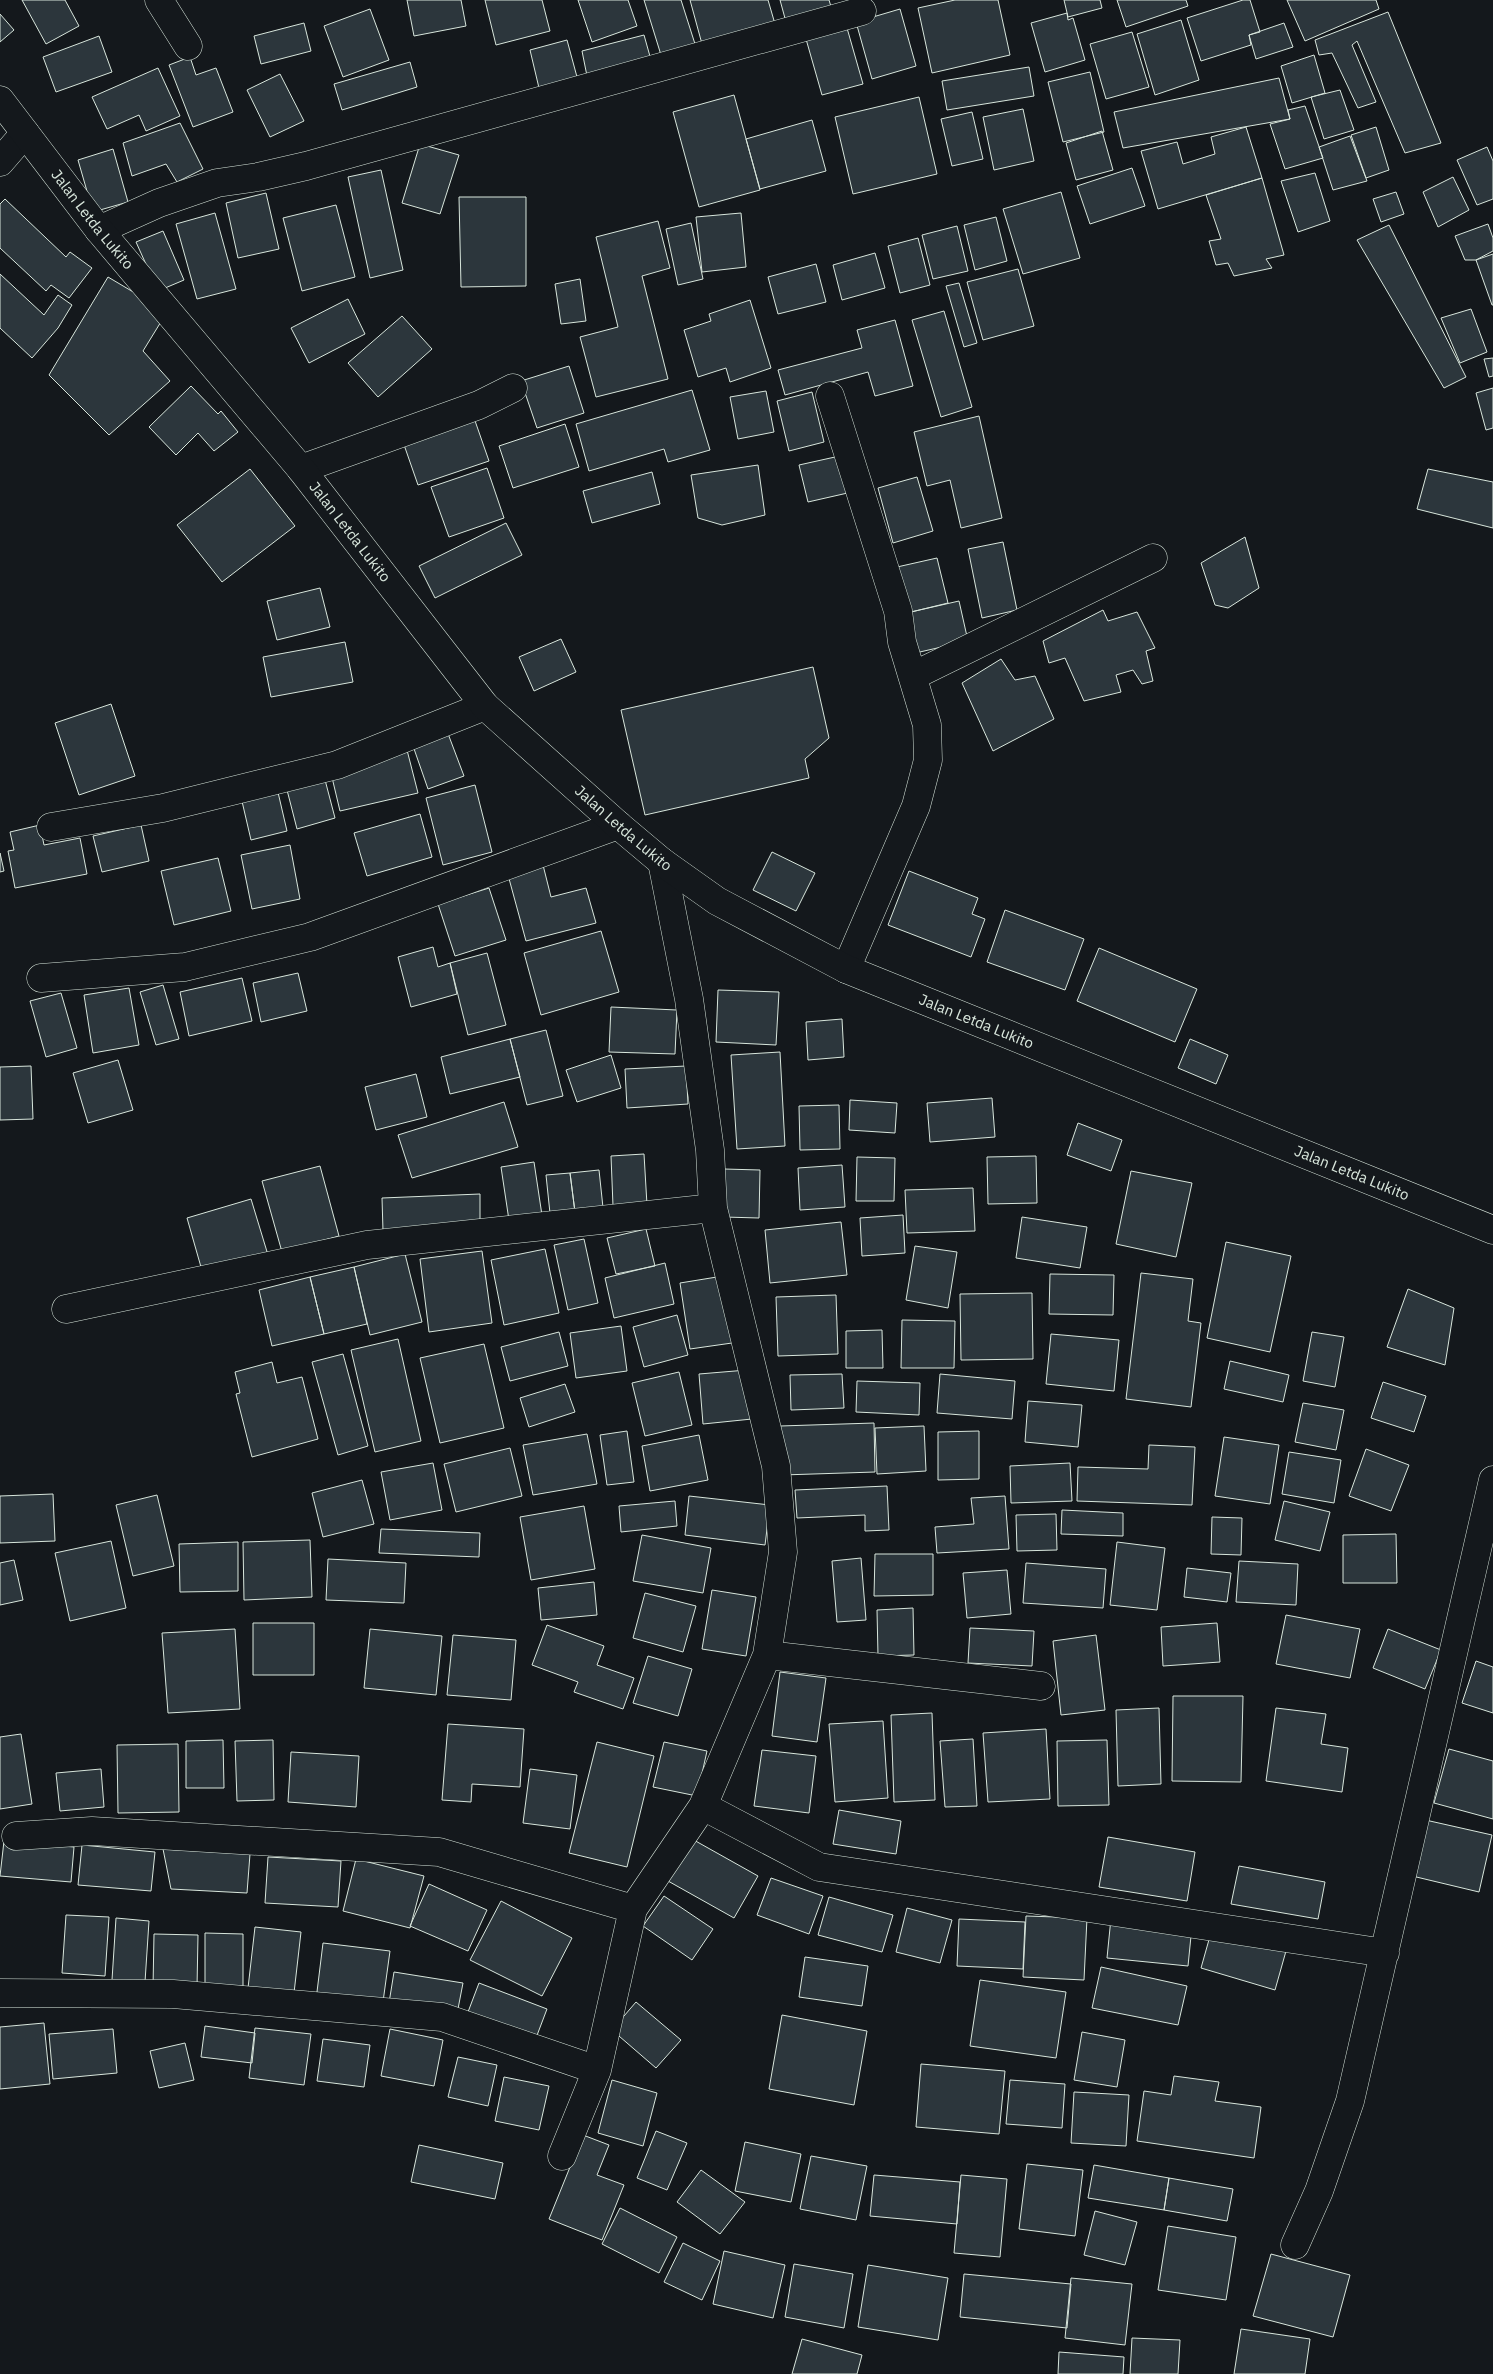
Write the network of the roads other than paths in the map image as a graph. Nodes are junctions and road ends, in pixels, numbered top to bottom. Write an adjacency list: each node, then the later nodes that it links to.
1 (159, 0): 3 (street)
2 (862, 11): 7 (street)
3 (188, 46)
4 (0, 100): 5 (street, Jalan Letda Lukito)
5 (25, 133): 6 (street); 7 (street, Jalan Letda Lukito)
6 (0, 162)
7 (99, 230): 10 (street, Jalan Letda Lukito)
8 (512, 388): 10 (street)
9 (830, 396): 12 (street)
10 (301, 469): 13 (street, Jalan Letda Lukito)
11 (1153, 558): 12 (street)
12 (913, 676): 17 (street)
13 (485, 706): 14 (street, Jalan Letda Lukito); 15 (street)
14 (618, 825): 16 (street, Jalan Letda Lukito); 18 (street)
15 (51, 827)
16 (662, 862): 17 (street, Jalan Letda Lukito); 19 (street)
17 (846, 969): 20 (street, Jalan Letda Lukito)
18 (41, 978)
19 (713, 1208): 21 (street); 23 (street)
20 (1493, 1230)
21 (66, 1310)
22 (1493, 1480): 28 (street)
23 (767, 1655): 24 (street); 25 (street)
24 (1041, 1686)
25 (703, 1806): 27 (street); 28 (street)
26 (16, 1836): 27 (street)
27 (633, 1909): 30 (street)
28 (1385, 1954): 32 (street)
29 (0, 1993): 30 (street)
30 (597, 2070): 31 (street)
31 (562, 2156)
32 (1295, 2245)

